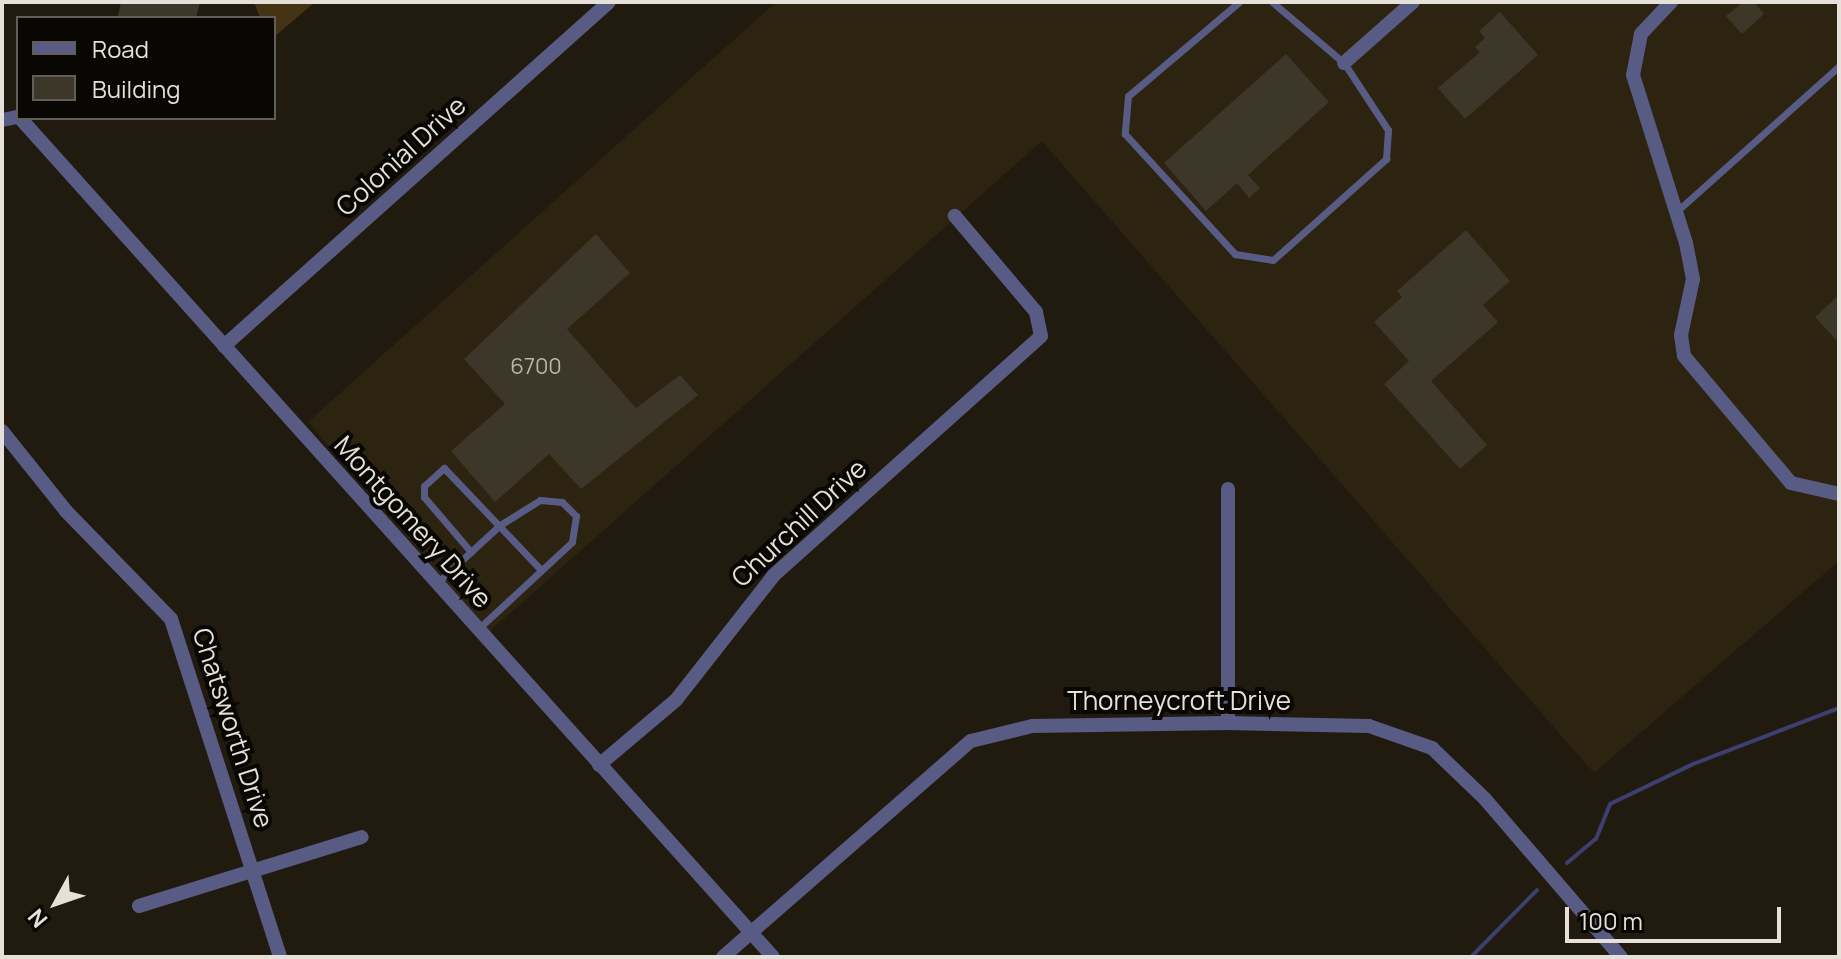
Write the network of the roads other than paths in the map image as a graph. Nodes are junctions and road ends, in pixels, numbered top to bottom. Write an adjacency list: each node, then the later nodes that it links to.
1 (609, 2): 11 (street, Colonial Drive)
2 (1239, 2): 6 (lane)
3 (1272, 2): 6 (lane)
4 (1413, 2): 6 (street)
5 (1671, 2): 9 (street)
6 (1344, 63)
7 (1839, 66): 9 (lane)
8 (13, 118): 11 (street, Montgomery Drive)
9 (1676, 212): 14 (street)
10 (955, 216): 21 (street, Churchill Drive)
11 (224, 346): 18 (street, Montgomery Drive)
12 (2, 431): 23 (street, Chatsworth Drive)
13 (1228, 489): 20 (street)
14 (1839, 494)
15 (500, 525): 16 (lane); 16 (lane); 17 (lane); 17 (lane)
16 (471, 552): 18 (lane)
17 (541, 570): 19 (lane)
18 (437, 583): 19 (street, Montgomery Drive)
19 (478, 629): 21 (street, Montgomery Drive)
20 (1228, 723): 25 (street, Thorneycroft Drive); 29 (street, Thorneycroft Drive)
21 (599, 765): 25 (street, Montgomery Drive)
22 (362, 837): 23 (street)
23 (255, 871): 24 (street); 26 (street, Chatsworth Drive)
24 (139, 906)
25 (751, 932): 27 (street, Thorneycroft Drive); 28 (street, Montgomery Drive)
26 (280, 957)
27 (723, 957)
28 (773, 957)
29 (1621, 957)

